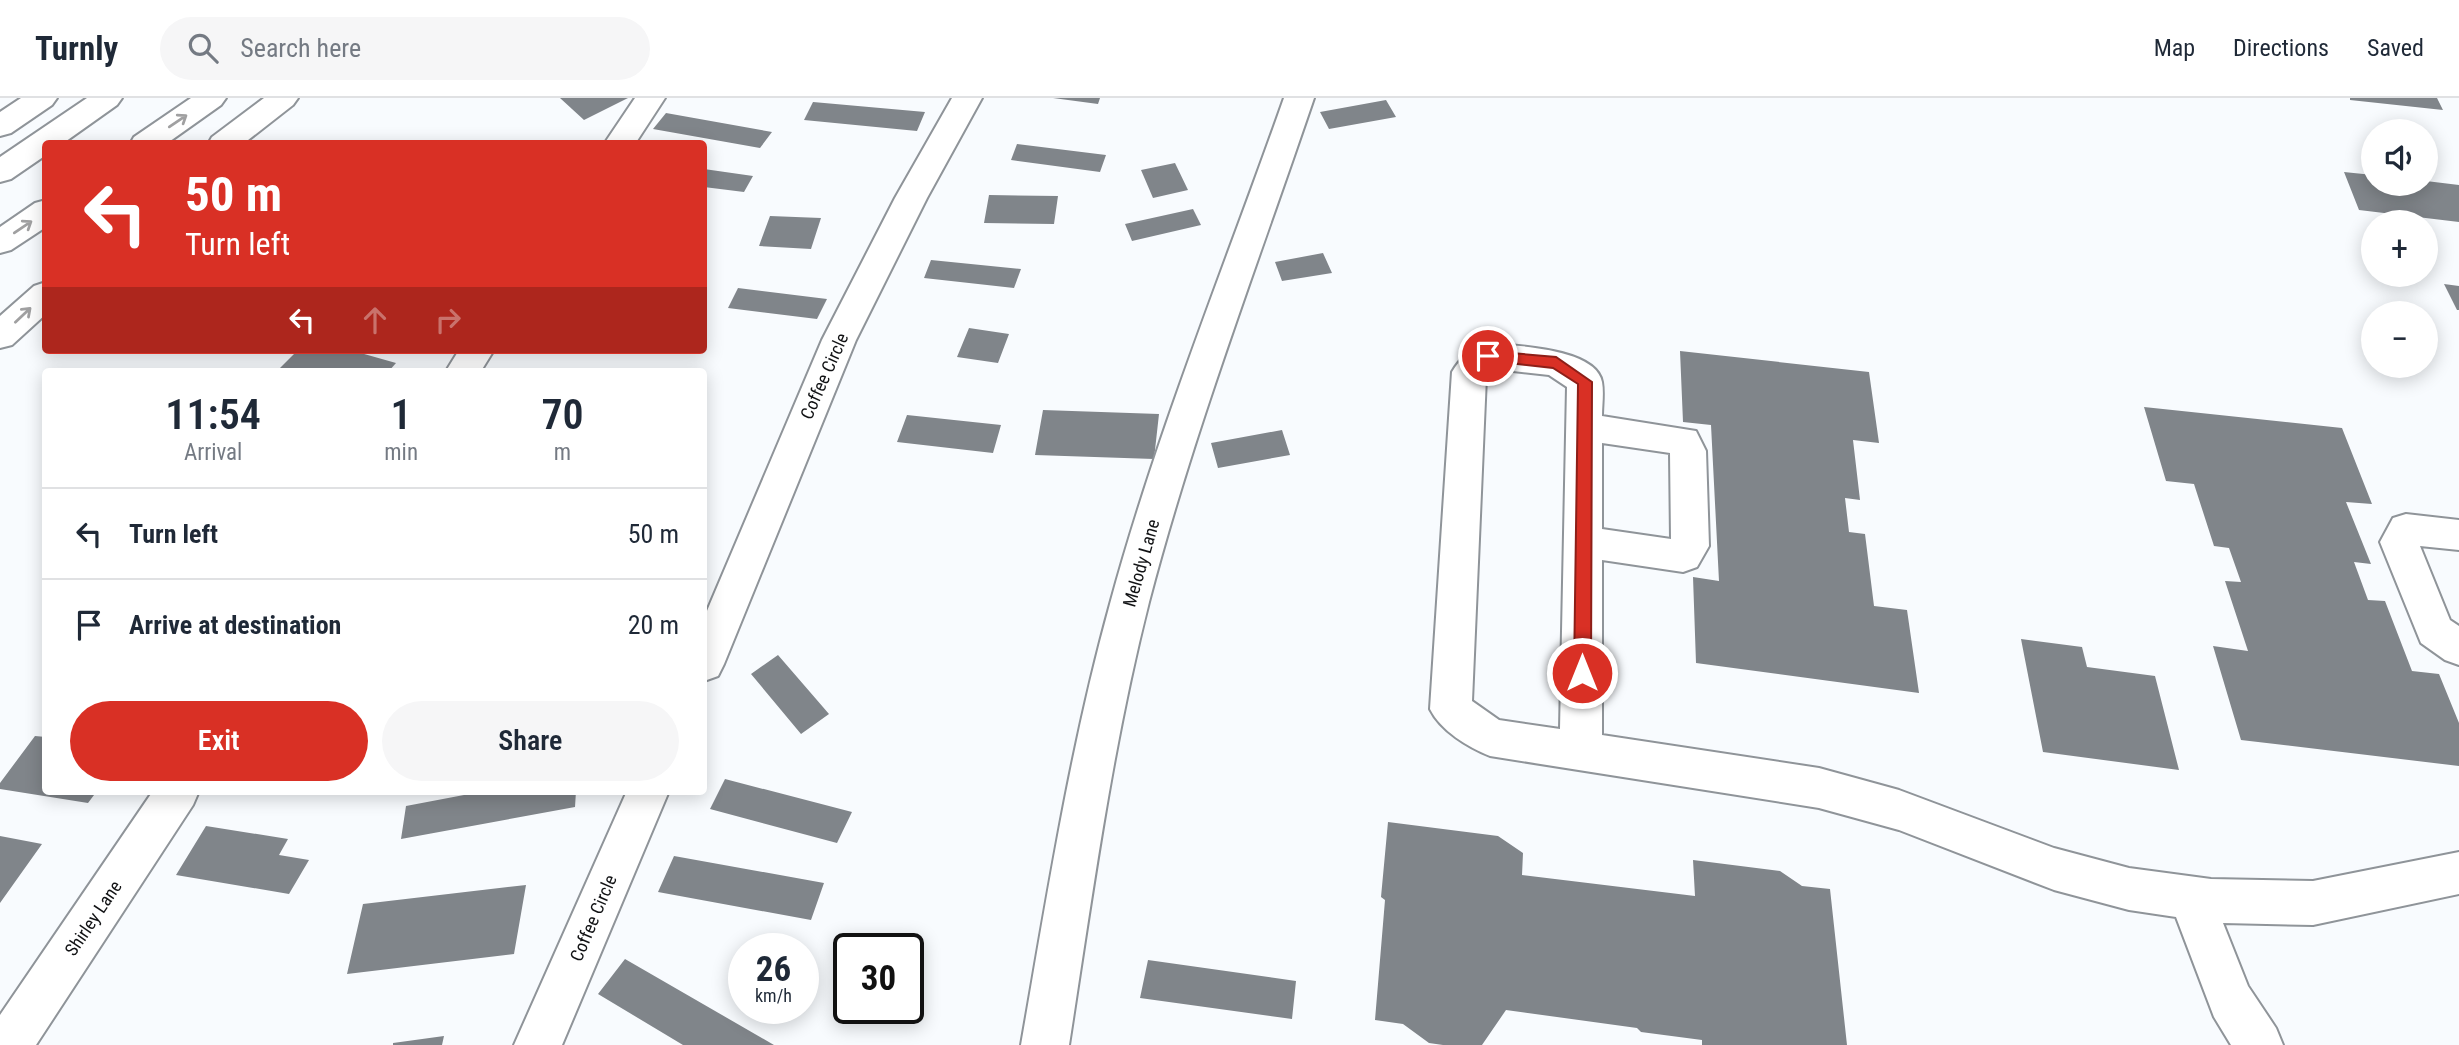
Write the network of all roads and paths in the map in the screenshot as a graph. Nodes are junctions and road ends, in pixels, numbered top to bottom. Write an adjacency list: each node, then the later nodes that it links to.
1 (42, 98): 8 (main road)
2 (107, 98): 9 (main road)
3 (211, 98): 10 (main road, one-way to 3)
4 (283, 98): 11 (main road)
5 (650, 98): 12 (main road)
6 (967, 98): 23 (main road, Coffee Circle)
7 (1299, 98): 31 (main road, Melody Lane)
8 (0, 126)
9 (46, 140)
10 (151, 140)
11 (228, 140)
12 (622, 140)
13 (42, 143): 14 (main road)
14 (0, 172)
15 (42, 214): 16 (main road, one-way to 15)
16 (0, 242)
17 (42, 298): 18 (main road, one-way to 17)
18 (0, 336)
19 (1585, 427): 21 (main road); 21 (main road); 24 (main road)
20 (2459, 535): 22 (main road)
21 (1583, 542): 24 (main road)
22 (2459, 648)
23 (707, 657)
24 (1581, 751): 28 (main road)
25 (175, 795): 29 (main road, Shirley Lane)
26 (646, 795): 30 (main road, Coffee Circle)
27 (2459, 873): 28 (main road)
28 (2191, 898): 32 (main road)
29 (8, 1045)
30 (538, 1045)
31 (1045, 1045)
32 (2259, 1045)

